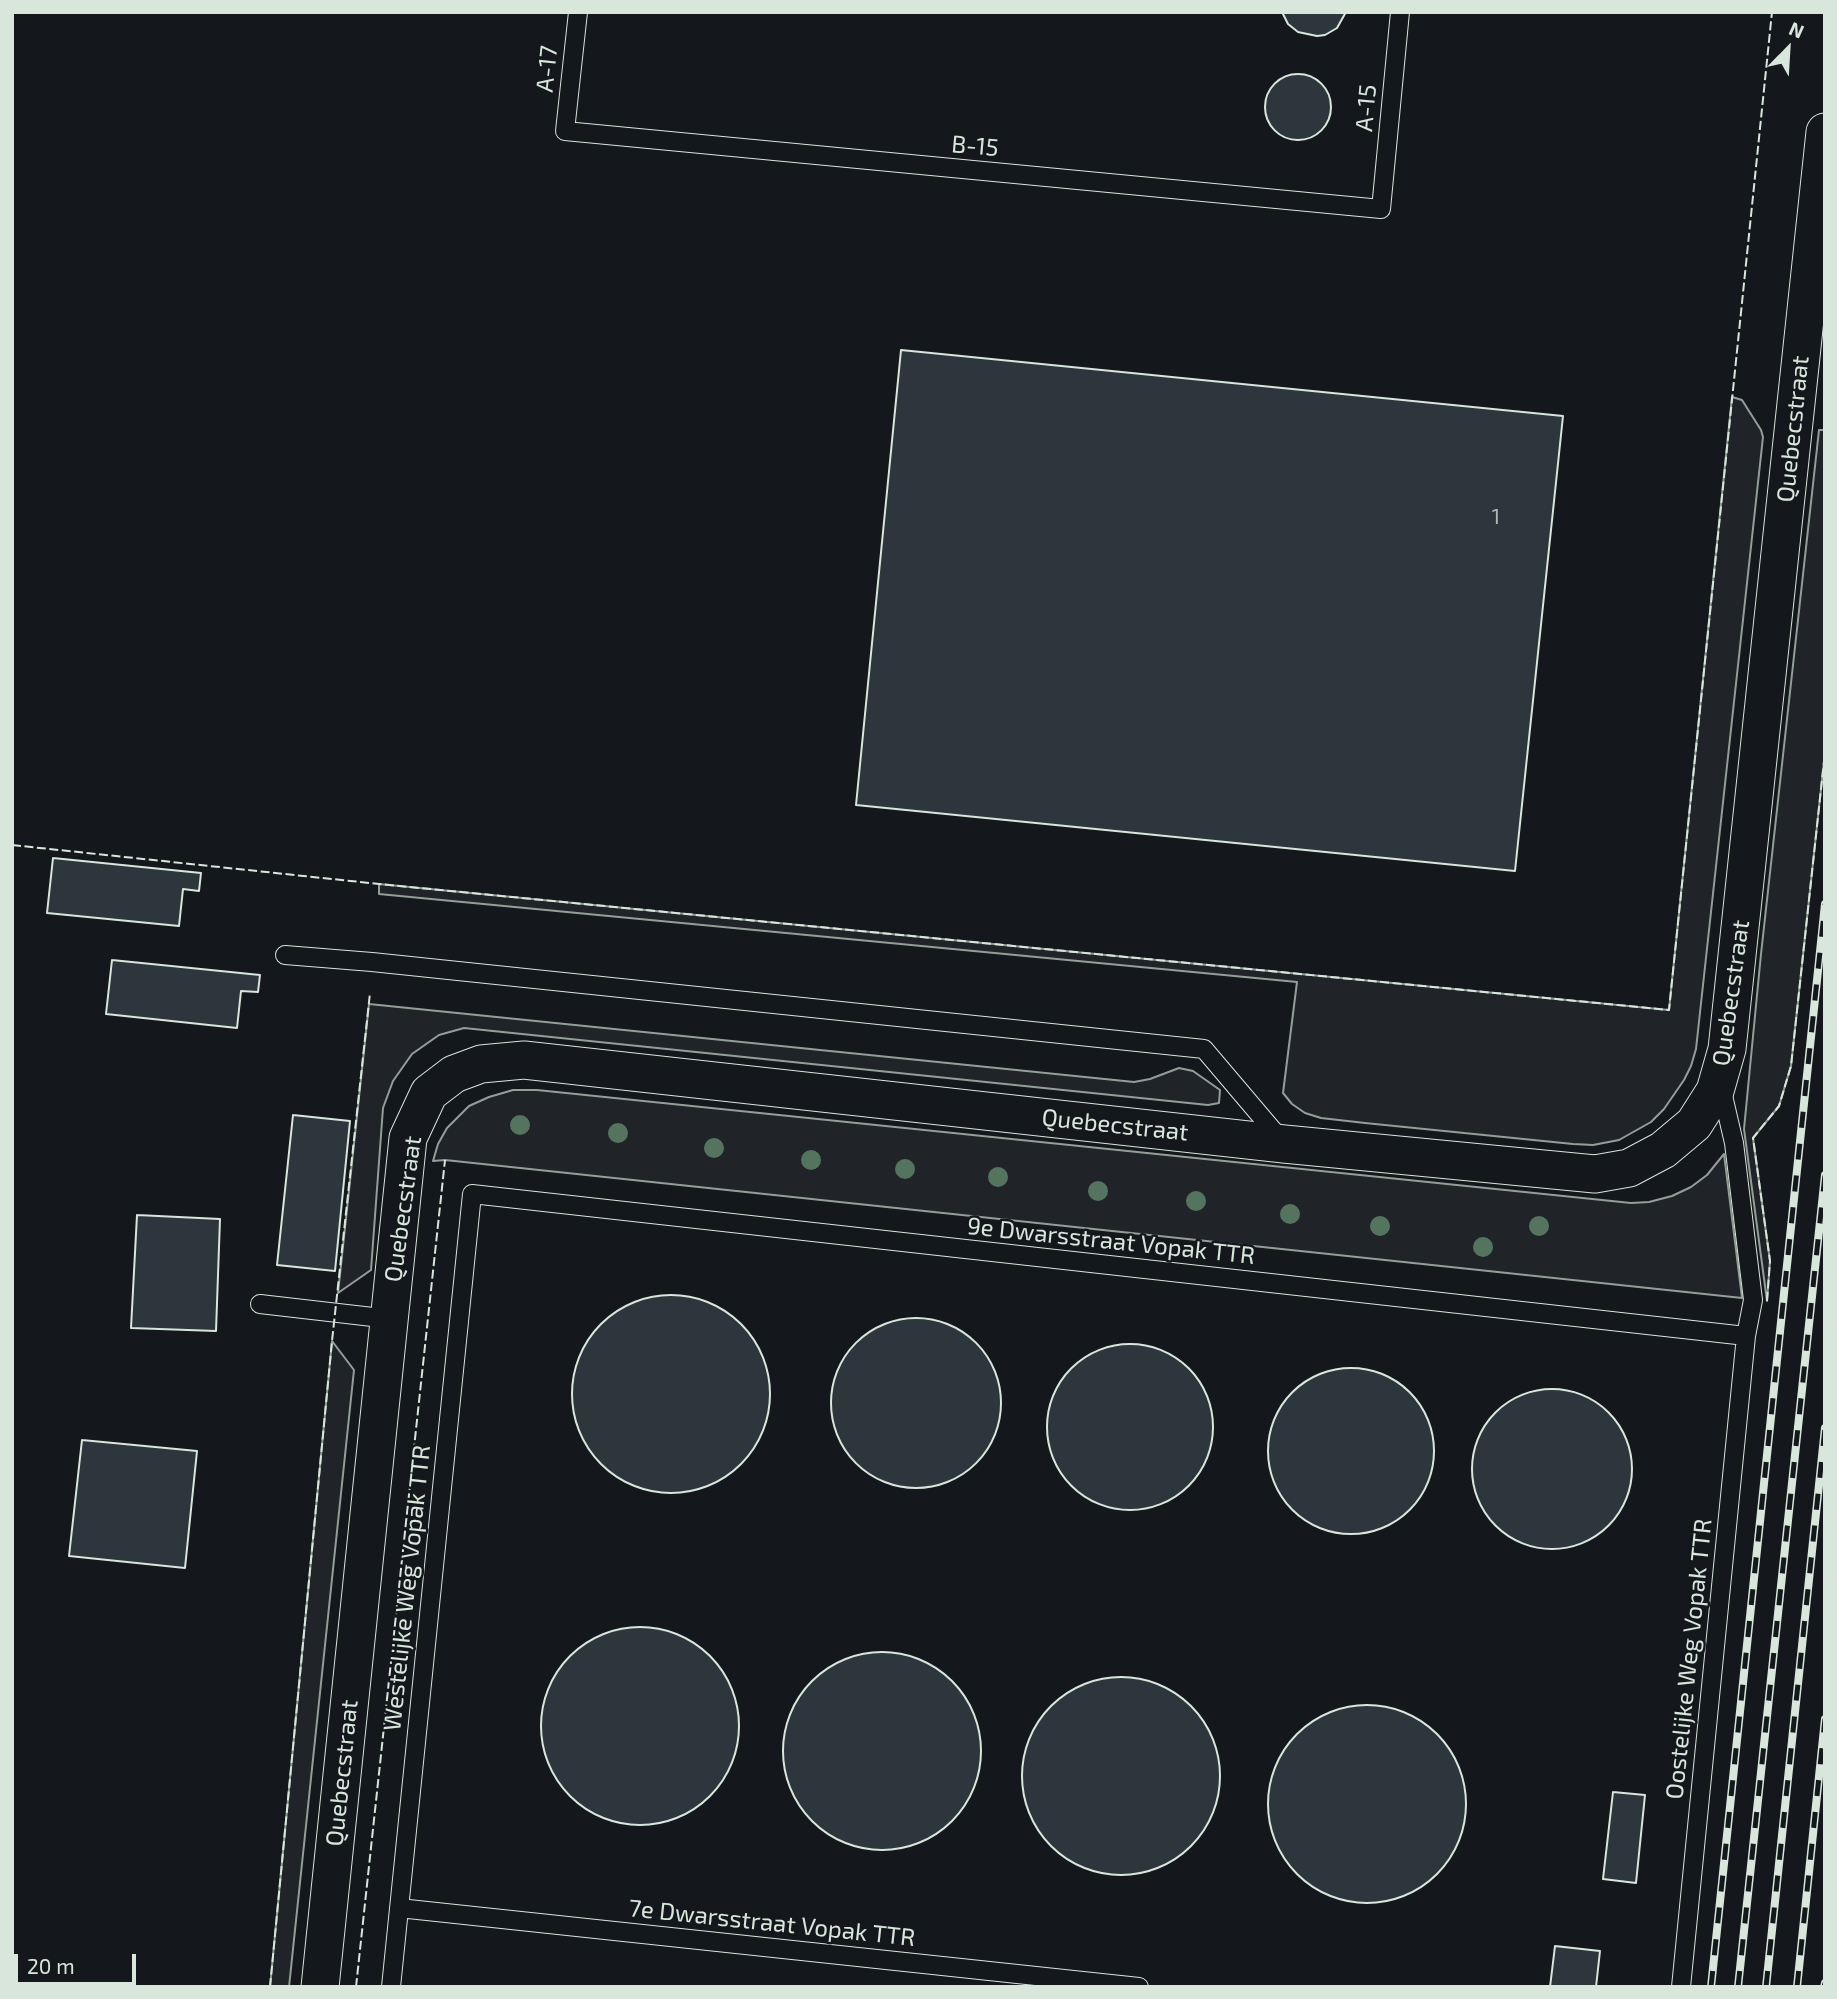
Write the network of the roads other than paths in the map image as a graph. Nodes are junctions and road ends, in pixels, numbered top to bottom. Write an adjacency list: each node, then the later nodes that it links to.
1 (578, 12): 3 (lane, A-17)
2 (1400, 12): 5 (lane, A-15)
3 (565, 131): 5 (lane, B-15)
4 (1825, 132): 7 (street, Quebecstraat)
5 (1381, 209)
6 (285, 955): 8 (lane)
7 (1719, 1078): 8 (street, Quebecstraat); 12 (lane, Oostelijke Weg Vopak TTR)
8 (1284, 1143): 11 (street, Quebecstraat)
9 (472, 1194): 12 (lane, 9e Dwarsstraat Vopak TTR); 13 (lane, Westelijke Weg Vopak TTR)
10 (260, 1304): 11 (lane)
11 (390, 1319): 14 (street, Quebecstraat)
12 (1746, 1336): 17 (lane, Oostelijke Weg Vopak TTR)
13 (399, 1908): 15 (lane, Westelijke Weg Vopak TTR); 16 (lane, 7e Dwarsstraat Vopak TTR)
14 (320, 1987)
15 (391, 1987)
16 (1139, 1987)
17 (1681, 1987)

